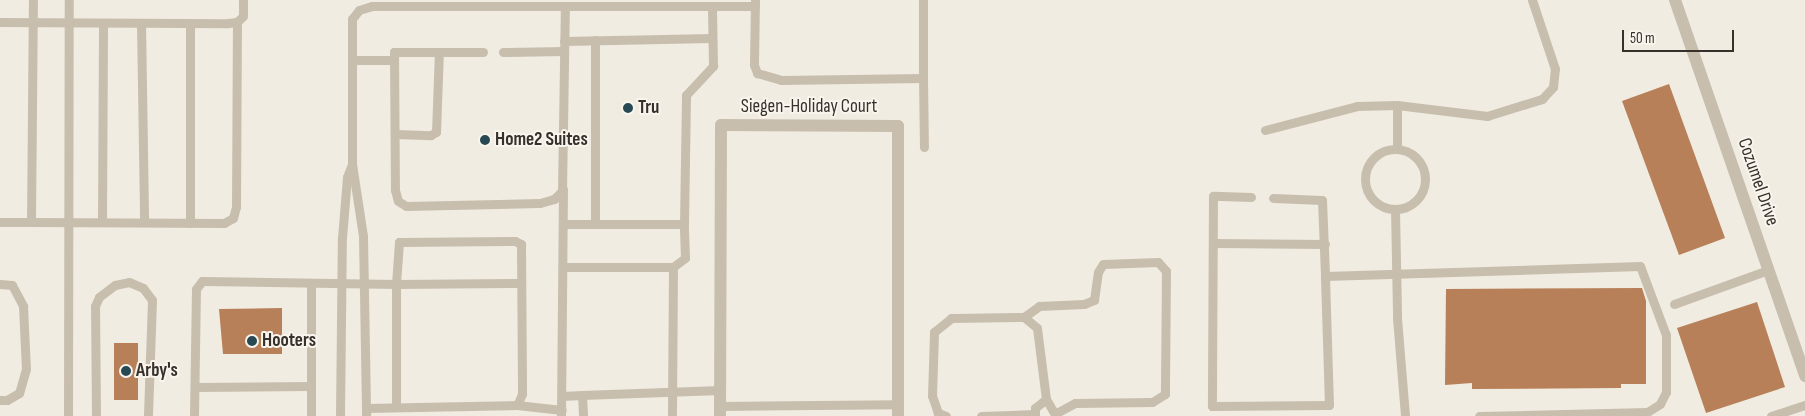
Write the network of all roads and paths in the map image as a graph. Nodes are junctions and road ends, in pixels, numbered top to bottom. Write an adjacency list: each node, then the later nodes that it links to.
1 (33, 0): 14 (lane)
2 (69, 0): 15 (lane)
3 (243, 0): 13 (lane)
4 (923, 0): 28 (lane)
5 (1532, 0): 29 (lane)
6 (1675, 0): 52 (street, Cozumel Drive)
7 (546, 3): 10 (lane); 26 (lane)
8 (684, 3): 10 (lane); 11 (lane)
9 (755, 3): 11 (lane); 28 (lane)
10 (565, 6): 21 (lane)
11 (712, 6): 19 (lane)
12 (0, 22): 14 (lane)
13 (237, 22): 18 (lane); 44 (lane)
14 (33, 23): 15 (lane); 40 (lane)
15 (69, 23): 16 (lane); 41 (lane)
16 (102, 23): 17 (lane); 42 (lane)
17 (141, 23): 18 (lane); 43 (lane)
18 (190, 23): 44 (lane)
19 (712, 38): 20 (lane); 47 (lane)
20 (595, 40): 21 (lane); 46 (lane)
21 (564, 41): 22 (lane)
22 (564, 51): 25 (lane); 35 (lane)
23 (439, 52): 24 (lane); 27 (lane); 31 (lane)
24 (483, 52)
25 (503, 52)
26 (352, 60): 27 (lane); 34 (lane)
27 (394, 60): 31 (lane)
28 (924, 78): 32 (lane)
29 (1397, 105): 30 (lane); 33 (lane)
30 (1265, 130)
31 (395, 134): 35 (lane)
32 (924, 147)
33 (1396, 149): 38 (lane); 38 (lane)
34 (352, 164): 58 (lane); 59 (lane)
35 (562, 188): 45 (lane)
36 (1251, 197): 48 (lane)
37 (1274, 198): 49 (lane)
38 (1395, 209): 53 (lane)
39 (0, 222): 40 (lane)
40 (31, 222): 41 (lane)
41 (68, 222): 42 (lane); 81 (lane)
42 (102, 222): 43 (lane)
43 (144, 222): 44 (lane)
44 (190, 223)
45 (563, 224): 46 (lane); 50 (lane)
46 (595, 224): 47 (lane)
47 (684, 224): 51 (lane)
48 (1214, 243): 49 (lane); 54 (lane)
49 (1325, 244): 54 (lane)
50 (563, 267): 51 (lane); 69 (lane)
51 (673, 267): 67 (lane)
52 (1768, 270): 61 (lane); 63 (street, Cozumel Drive)
53 (1396, 272): 54 (lane); 91 (lane); 92 (lane)
54 (1325, 276)
55 (311, 283): 58 (lane); 64 (lane); 65 (lane)
56 (521, 283): 60 (lane); 60 (lane); 72 (lane)
57 (0, 284): 71 (lane)
58 (341, 284): 59 (lane); 86 (lane)
59 (363, 284): 60 (lane); 77 (lane)
60 (396, 284): 74 (lane)
61 (1674, 304)
62 (1024, 317): 70 (lane); 79 (lane); 89 (lane)
63 (1805, 376)
64 (311, 386): 65 (lane); 85 (lane)
65 (195, 387): 84 (lane)
66 (720, 390): 67 (lane); 75 (street, Siegen-Holiday Court); 76 (street, Siegen-Holiday Court)
67 (673, 391): 68 (lane); 88 (lane)
68 (582, 395): 69 (lane); 87 (lane)
69 (562, 396): 78 (lane)
70 (1046, 399): 79 (lane); 80 (lane)
71 (0, 400)
72 (517, 405): 74 (lane); 78 (lane)
73 (1805, 405): 93 (lane)
74 (396, 407): 77 (lane)
75 (898, 410): 76 (lane)
76 (720, 411)
77 (366, 412)
78 (562, 413)
79 (1056, 414)
80 (1035, 415): 90 (lane)
81 (68, 416)
82 (96, 416): 83 (lane)
83 (148, 416)
84 (194, 416)
85 (310, 416)
86 (340, 416)
87 (583, 416)
88 (672, 416)
89 (946, 416)
90 (981, 416)
91 (1405, 416)
92 (1479, 416)
93 (1771, 416)

